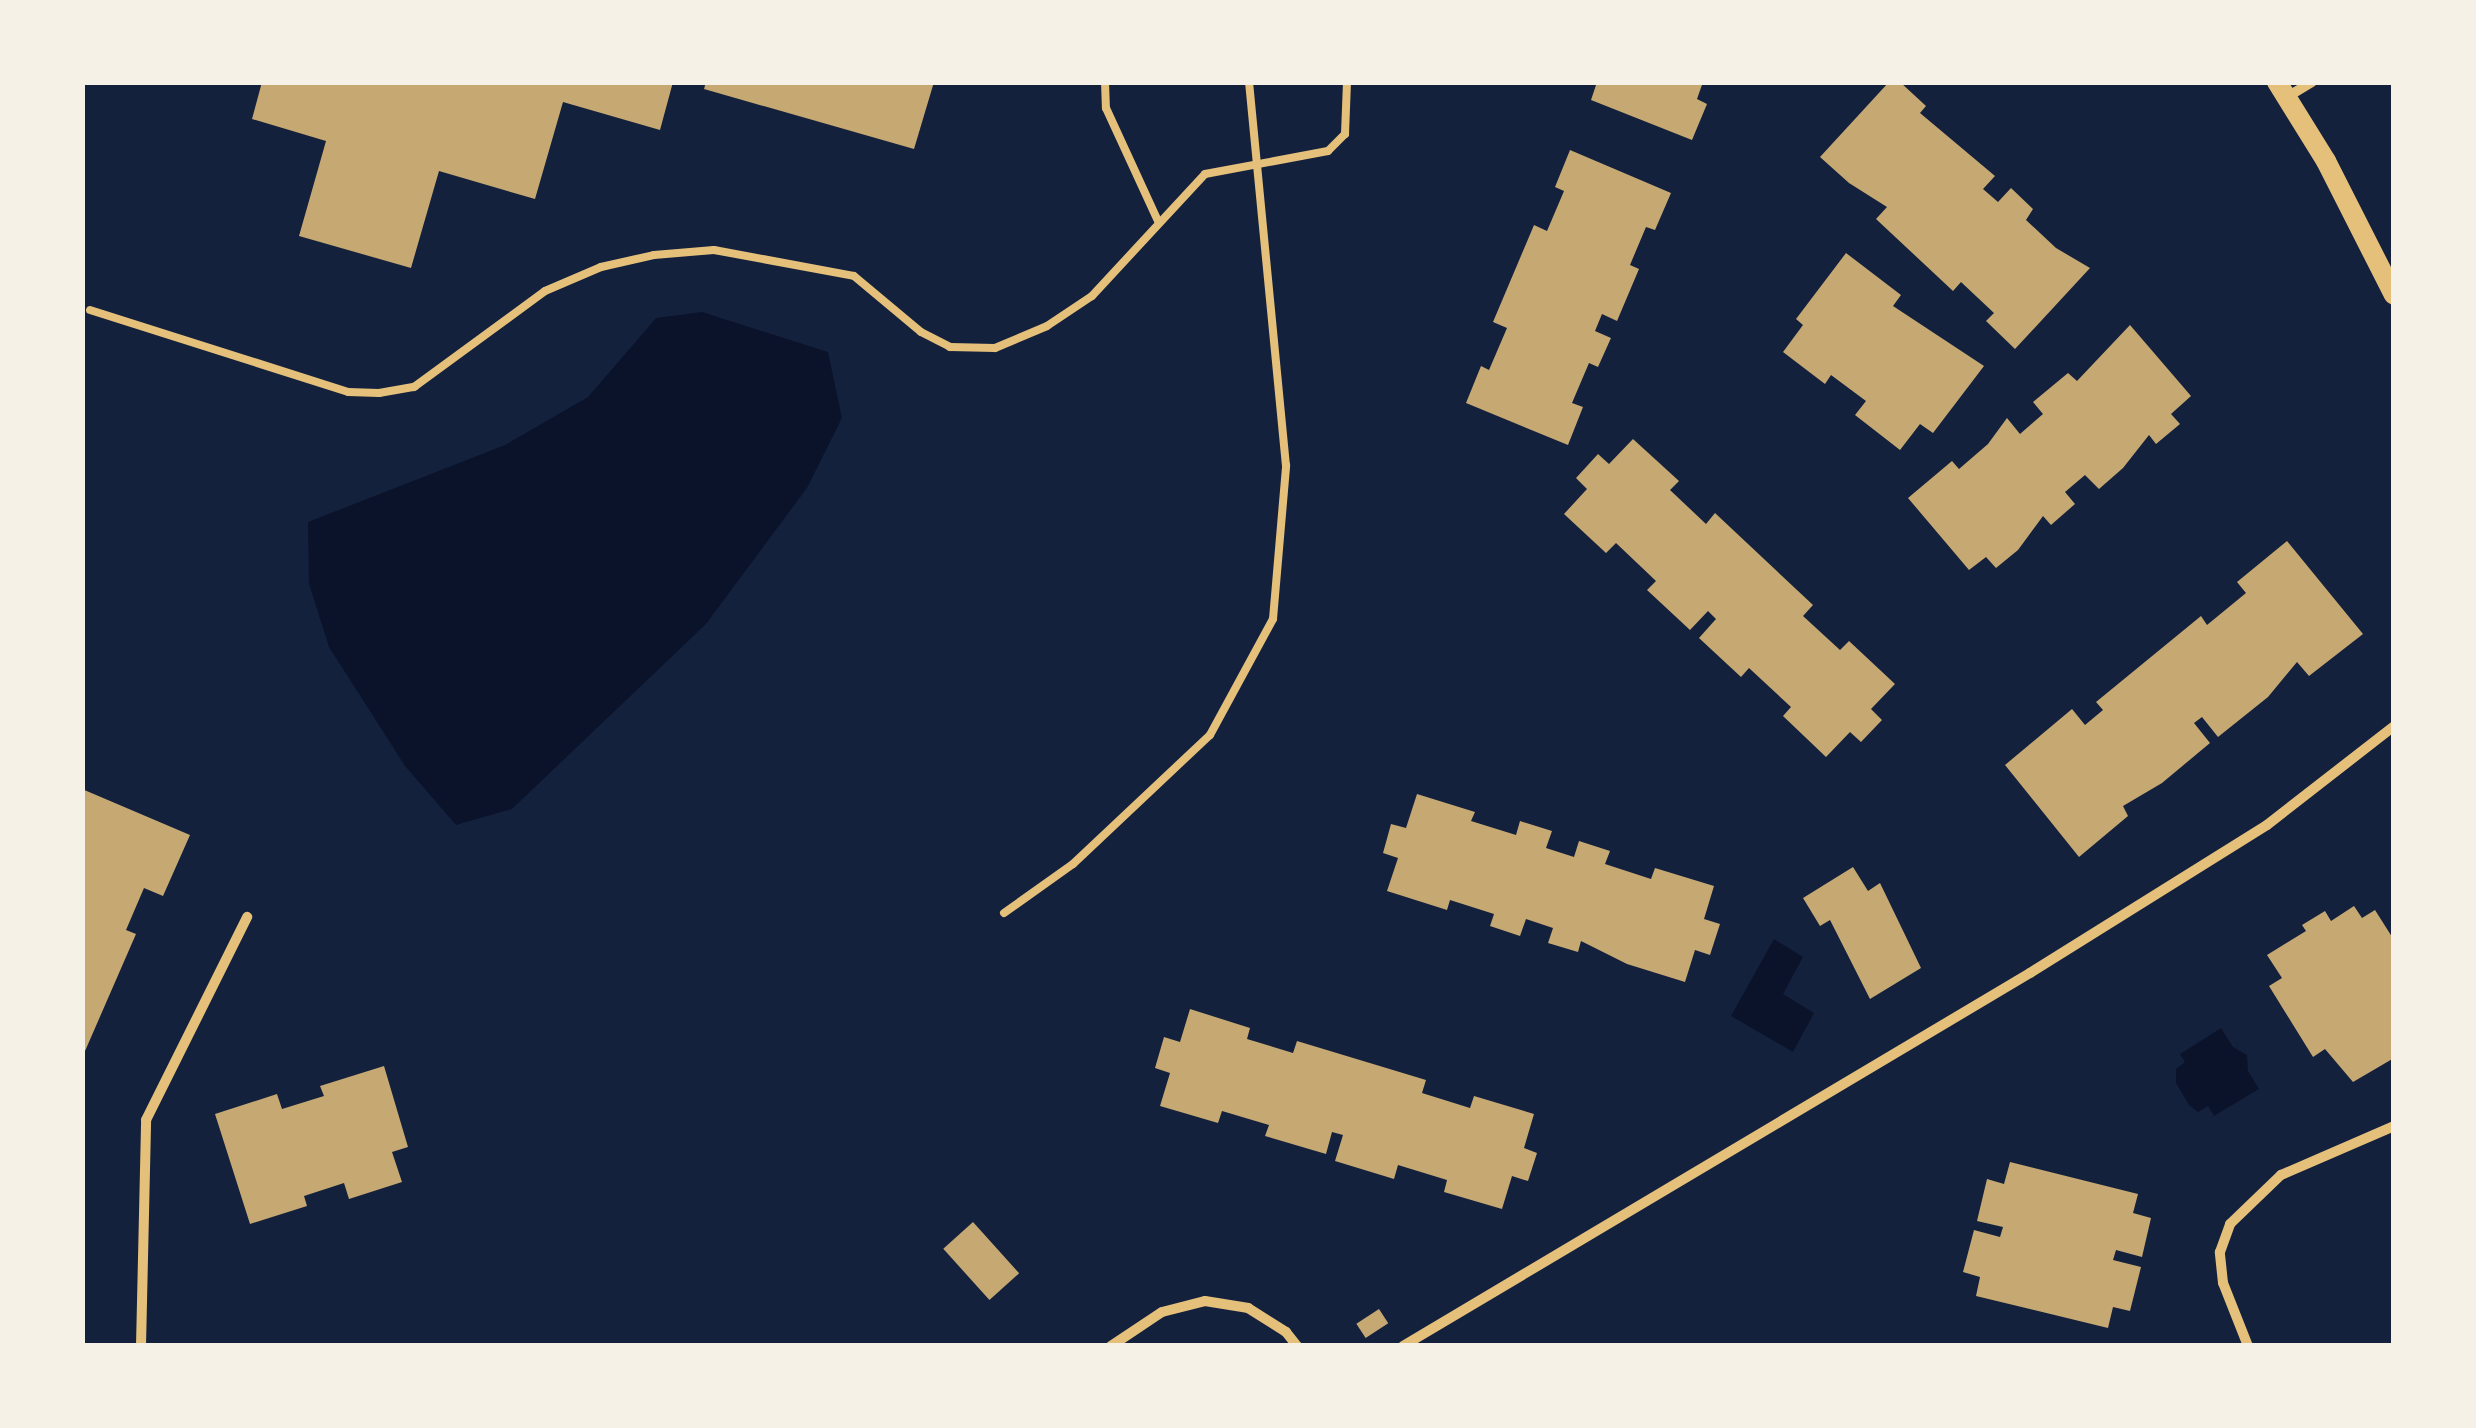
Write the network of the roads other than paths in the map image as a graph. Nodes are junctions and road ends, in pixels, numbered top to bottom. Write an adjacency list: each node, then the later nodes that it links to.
1 (1105, 82): 7 (lane)
2 (1249, 82): 6 (lane)
3 (1347, 82): 6 (lane)
4 (2312, 82): 5 (street)
5 (2282, 90): 8 (main road)
6 (1258, 161): 7 (lane); 11 (lane)
7 (1158, 221): 9 (lane)
8 (2394, 295)
9 (90, 310)
10 (2394, 726): 17 (street)
11 (1004, 913)
12 (247, 917): 14 (street)
13 (2394, 1126): 18 (street)
14 (142, 1346)
15 (1111, 1346): 16 (street)
16 (1296, 1346)
17 (1403, 1346)
18 (2248, 1346)

